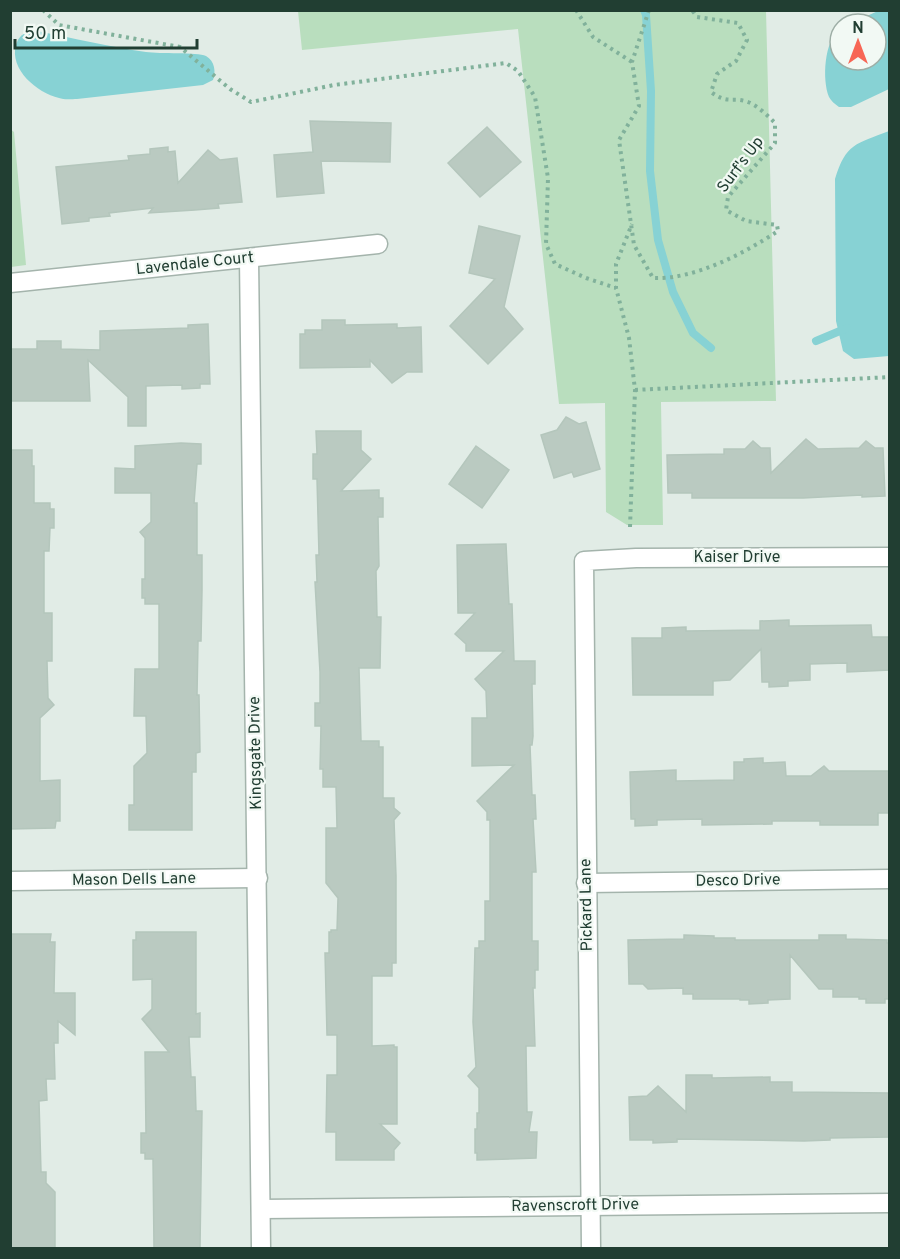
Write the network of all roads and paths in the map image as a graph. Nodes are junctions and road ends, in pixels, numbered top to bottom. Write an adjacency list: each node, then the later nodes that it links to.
1 (43, 10): 10 (path)
2 (576, 10): 5 (path)
3 (649, 10): 5 (path)
4 (692, 10): 6 (path, Surf's Up)
5 (632, 62): 6 (path)
6 (632, 223): 10 (path)
7 (378, 244): 8 (street, Lavendale Court)
8 (249, 258): 9 (street, Lavendale Court); 16 (street, Kingsgate Drive)
9 (10, 283)
10 (616, 288): 12 (path)
11 (890, 377): 12 (path)
12 (635, 390): 13 (path)
13 (630, 527)
14 (890, 557): 15 (street, Kaiser Drive)
15 (584, 561): 19 (street, Pickard Lane)
16 (258, 878): 18 (street, Mason Dells Lane); 22 (street, Kingsgate Drive)
17 (890, 879): 19 (street, Desco Drive)
18 (10, 881)
19 (586, 884): 21 (street, Pickard Lane)
20 (890, 1203): 21 (street, Ravenscroft Drive)
21 (591, 1206): 22 (street, Ravenscroft Drive); 24 (street, Pickard Lane)
22 (261, 1209): 23 (street, Kingsgate Drive)
23 (261, 1248)
24 (591, 1248)

